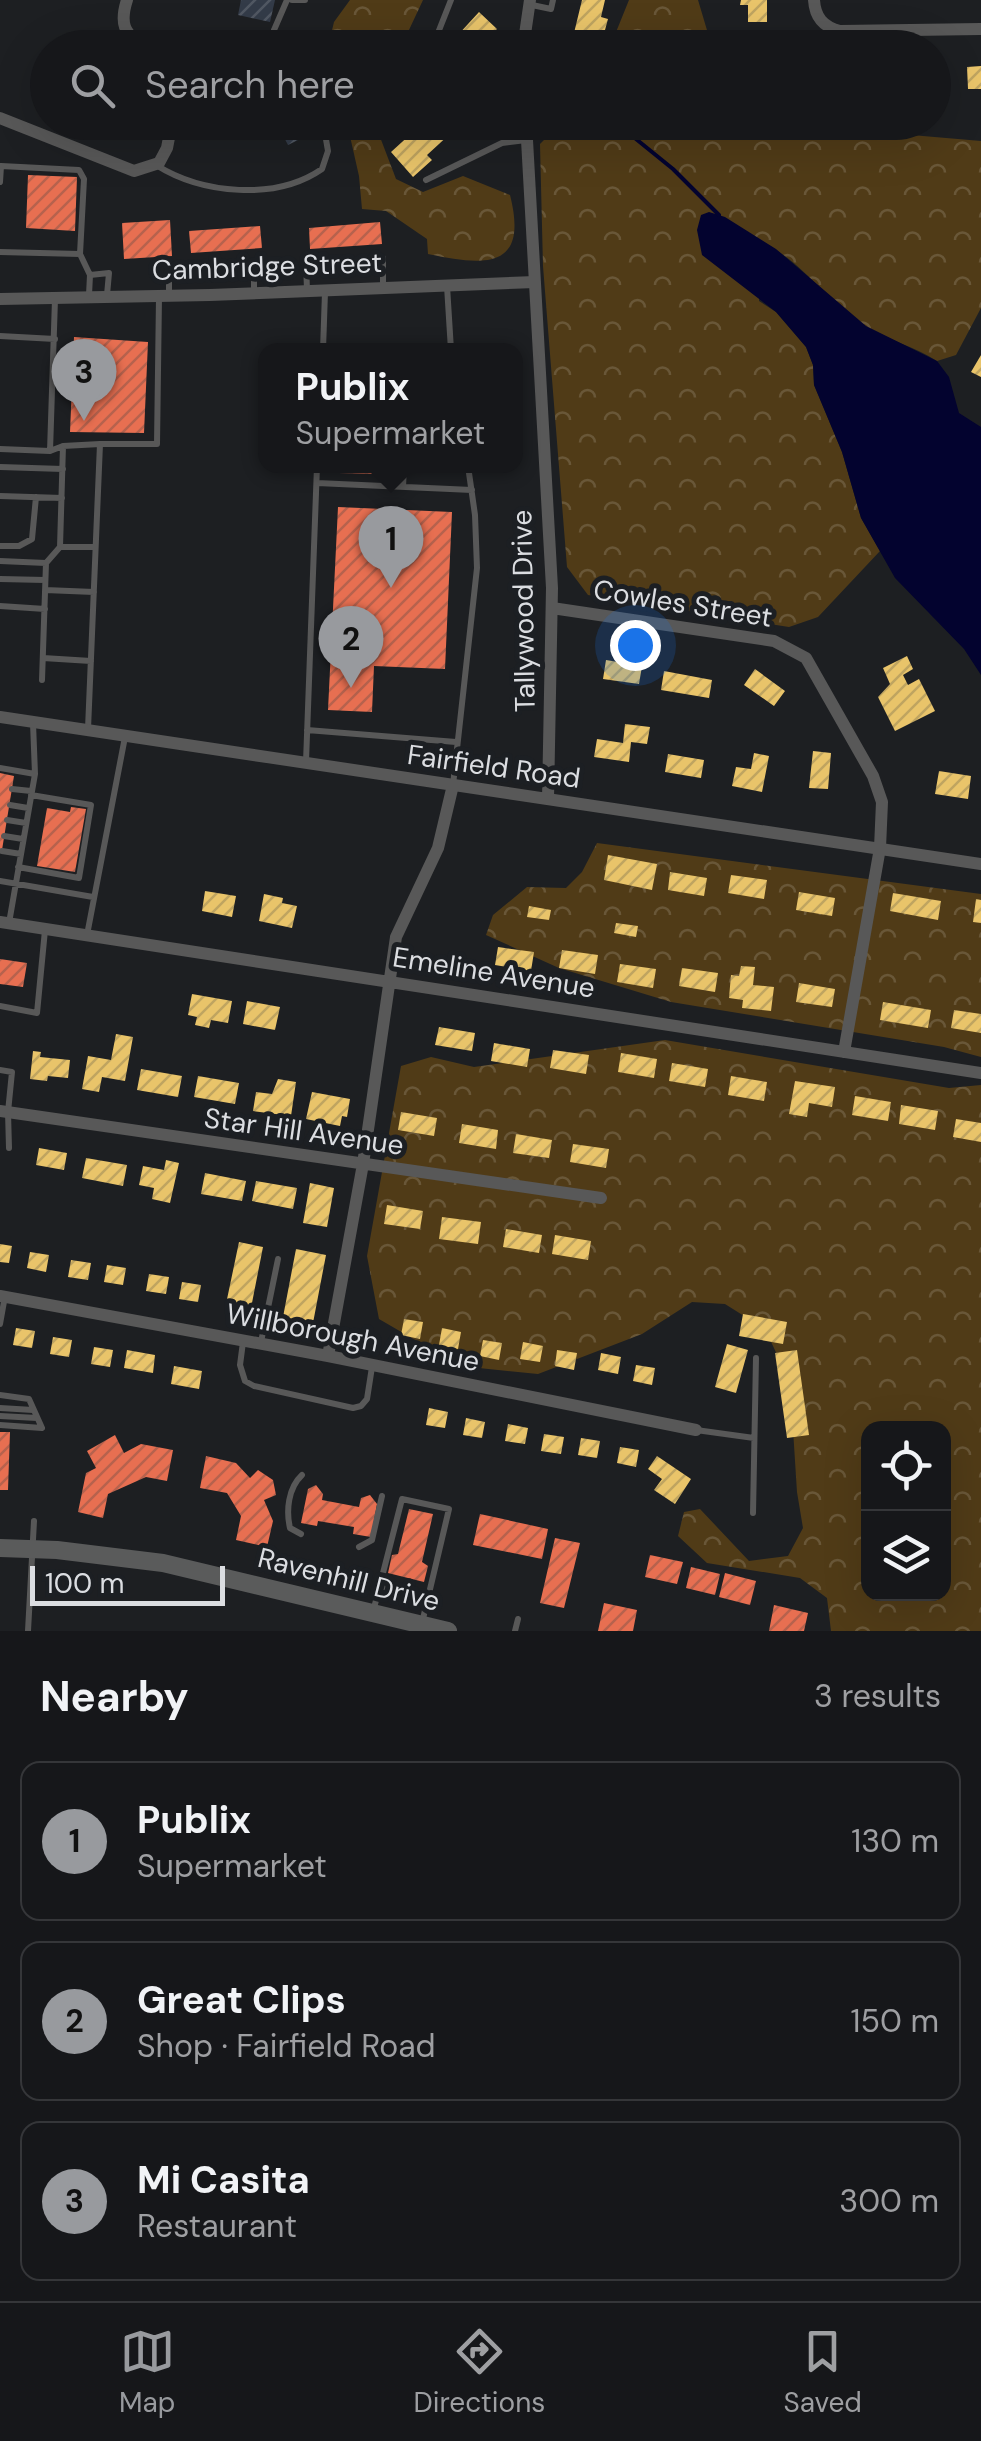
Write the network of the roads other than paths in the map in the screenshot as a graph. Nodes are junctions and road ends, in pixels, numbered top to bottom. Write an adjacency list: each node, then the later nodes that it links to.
1 (126, 0): 9 (street)
2 (290, 0): 3 (lane); 10 (lane)
3 (305, 0)
4 (452, 0): 11 (lane)
5 (553, 0): 7 (lane)
6 (814, 0): 13 (street)
7 (529, 2): 12 (street)
8 (981, 29): 14 (street)
9 (125, 30)
10 (274, 30)
11 (440, 30)
12 (525, 30)
13 (836, 30)
14 (910, 30)
15 (0, 118): 16 (street)
16 (30, 131)
17 (52, 140): 21 (street)
18 (168, 140): 21 (street)
19 (326, 140): 21 (lane)
20 (527, 140): 22 (lane); 31 (street, Tallywood Drive)
21 (156, 165)
22 (426, 180)
23 (0, 182): 25 (lane)
24 (0, 252): 25 (lane)
25 (80, 254): 30 (lane)
26 (382, 258): 33 (lane)
27 (306, 262): 35 (lane)
28 (254, 268): 36 (lane)
29 (169, 270): 38 (lane)
30 (90, 274): 37 (lane); 39 (lane)
31 (535, 282): 32 (street, Cambridge Street); 71 (street, Tallywood Drive)
32 (447, 285): 33 (street, Cambridge Street); 45 (lane)
33 (383, 287): 34 (street, Cambridge Street)
34 (326, 289): 35 (street, Cambridge Street); 44 (lane)
35 (307, 290): 36 (street, Cambridge Street)
36 (254, 292): 38 (street, Cambridge Street)
37 (107, 296): 38 (street, Cambridge Street); 39 (street, Cambridge Street)
38 (164, 296): 46 (lane)
39 (88, 297): 40 (street, Cambridge Street)
40 (55, 298): 41 (street, Cambridge Street); 43 (lane)
41 (0, 299)
42 (0, 336): 43 (lane)
43 (54, 339): 49 (lane)
44 (323, 343)
45 (449, 343)
46 (100, 444): 47 (lane); 63 (lane)
47 (63, 446): 49 (lane); 51 (lane)
48 (0, 449): 49 (lane)
49 (50, 451)
50 (0, 467): 51 (lane)
51 (63, 469): 60 (lane)
52 (317, 473): 55 (lane)
53 (404, 473): 56 (lane)
54 (469, 473): 57 (lane)
55 (317, 483): 56 (lane); 79 (lane)
56 (403, 487): 57 (lane)
57 (472, 490): 81 (lane)
58 (0, 496): 59 (lane)
59 (36, 497): 60 (lane); 61 (lane)
60 (62, 498): 62 (lane)
61 (0, 546)
62 (60, 548): 63 (lane); 65 (lane)
63 (96, 548): 69 (lane)
64 (0, 561): 65 (lane)
65 (46, 563): 67 (lane)
66 (0, 579): 67 (lane)
67 (46, 580): 68 (lane)
68 (45, 590): 69 (lane); 72 (lane)
69 (94, 592): 74 (lane)
70 (0, 606): 72 (lane)
71 (552, 608): 88 (street, Tallywood Drive); 95 (street, Cowles Street)
72 (45, 610): 73 (lane)
73 (43, 658): 74 (lane); 75 (lane)
74 (91, 661): 78 (lane)
75 (42, 680)
76 (0, 717): 77 (street, Fairfield Road)
77 (33, 722): 78 (street, Fairfield Road); 84 (lane)
78 (88, 730): 80 (street, Fairfield Road)
79 (307, 730): 81 (lane); 82 (lane)
80 (126, 736): 82 (street, Fairfield Road); 102 (lane)
81 (456, 742): 85 (lane)
82 (306, 763): 85 (street, Fairfield Road)
83 (0, 768): 84 (lane)
84 (34, 774): 87 (lane)
85 (453, 785): 88 (street, Fairfield Road); 106 (street)
86 (12, 788): 87 (lane)
87 (31, 794): 90 (lane); 99 (lane)
88 (548, 799): 95 (street, Fairfield Road)
89 (10, 804): 90 (lane)
90 (29, 808): 92 (lane)
91 (7, 820): 92 (lane)
92 (26, 823): 94 (lane)
93 (4, 836): 94 (lane)
94 (23, 839): 97 (lane)
95 (880, 848): 98 (street, Fairfield Road); 108 (street, Cowles Street)
96 (2, 851): 97 (lane)
97 (21, 854): 99 (lane)
98 (981, 864)
99 (18, 867): 101 (lane)
100 (0, 881): 101 (lane)
101 (16, 884): 102 (lane); 103 (lane)
102 (94, 896): 105 (lane)
103 (4, 923): 104 (street, Emeline Avenue)
104 (45, 928): 105 (street, Emeline Avenue); 107 (lane)
105 (86, 935): 106 (street, Emeline Avenue)
106 (390, 982): 108 (street, Emeline Avenue); 113 (street)
107 (0, 1006)
108 (844, 1052): 110 (street, Emeline Avenue)
109 (0, 1070): 111 (lane)
110 (981, 1073)
111 (4, 1111): 112 (lane); 113 (street, Star Hill Avenue)
112 (9, 1148)
113 (363, 1164): 114 (street, Star Hill Avenue); 120 (street)
114 (601, 1198)
115 (278, 1260): 119 (lane)
116 (2, 1296): 117 (lane); 118 (street, Willborough Avenue)
117 (0, 1324)
118 (243, 1340): 119 (street, Willborough Avenue); 122 (lane)
119 (261, 1344): 120 (street, Willborough Avenue)
120 (328, 1356): 122 (street, Willborough Avenue)
121 (756, 1358): 129 (lane)
122 (372, 1365): 128 (street, Willborough Avenue)
123 (0, 1396): 125 (lane)
124 (0, 1408): 125 (lane)
125 (37, 1414): 126 (lane); 127 (lane)
126 (0, 1416)
127 (0, 1424)
128 (696, 1430): 129 (lane)
129 (754, 1438): 132 (lane)
130 (302, 1476): 134 (lane)
131 (382, 1496): 135 (lane)
132 (752, 1513)
133 (34, 1521): 137 (lane)
134 (301, 1534)
135 (359, 1547)
136 (0, 1548): 137 (street, Ravenhill Drive)
137 (32, 1549): 140 (street, Ravenhill Drive); 143 (lane)
138 (380, 1586): 139 (lane); 139 (lane); 140 (lane)
139 (428, 1598): 142 (lane)
140 (373, 1613): 142 (street, Ravenhill Drive)
141 (518, 1620): 144 (lane)
142 (436, 1629)
143 (28, 1631)
144 (515, 1631)

